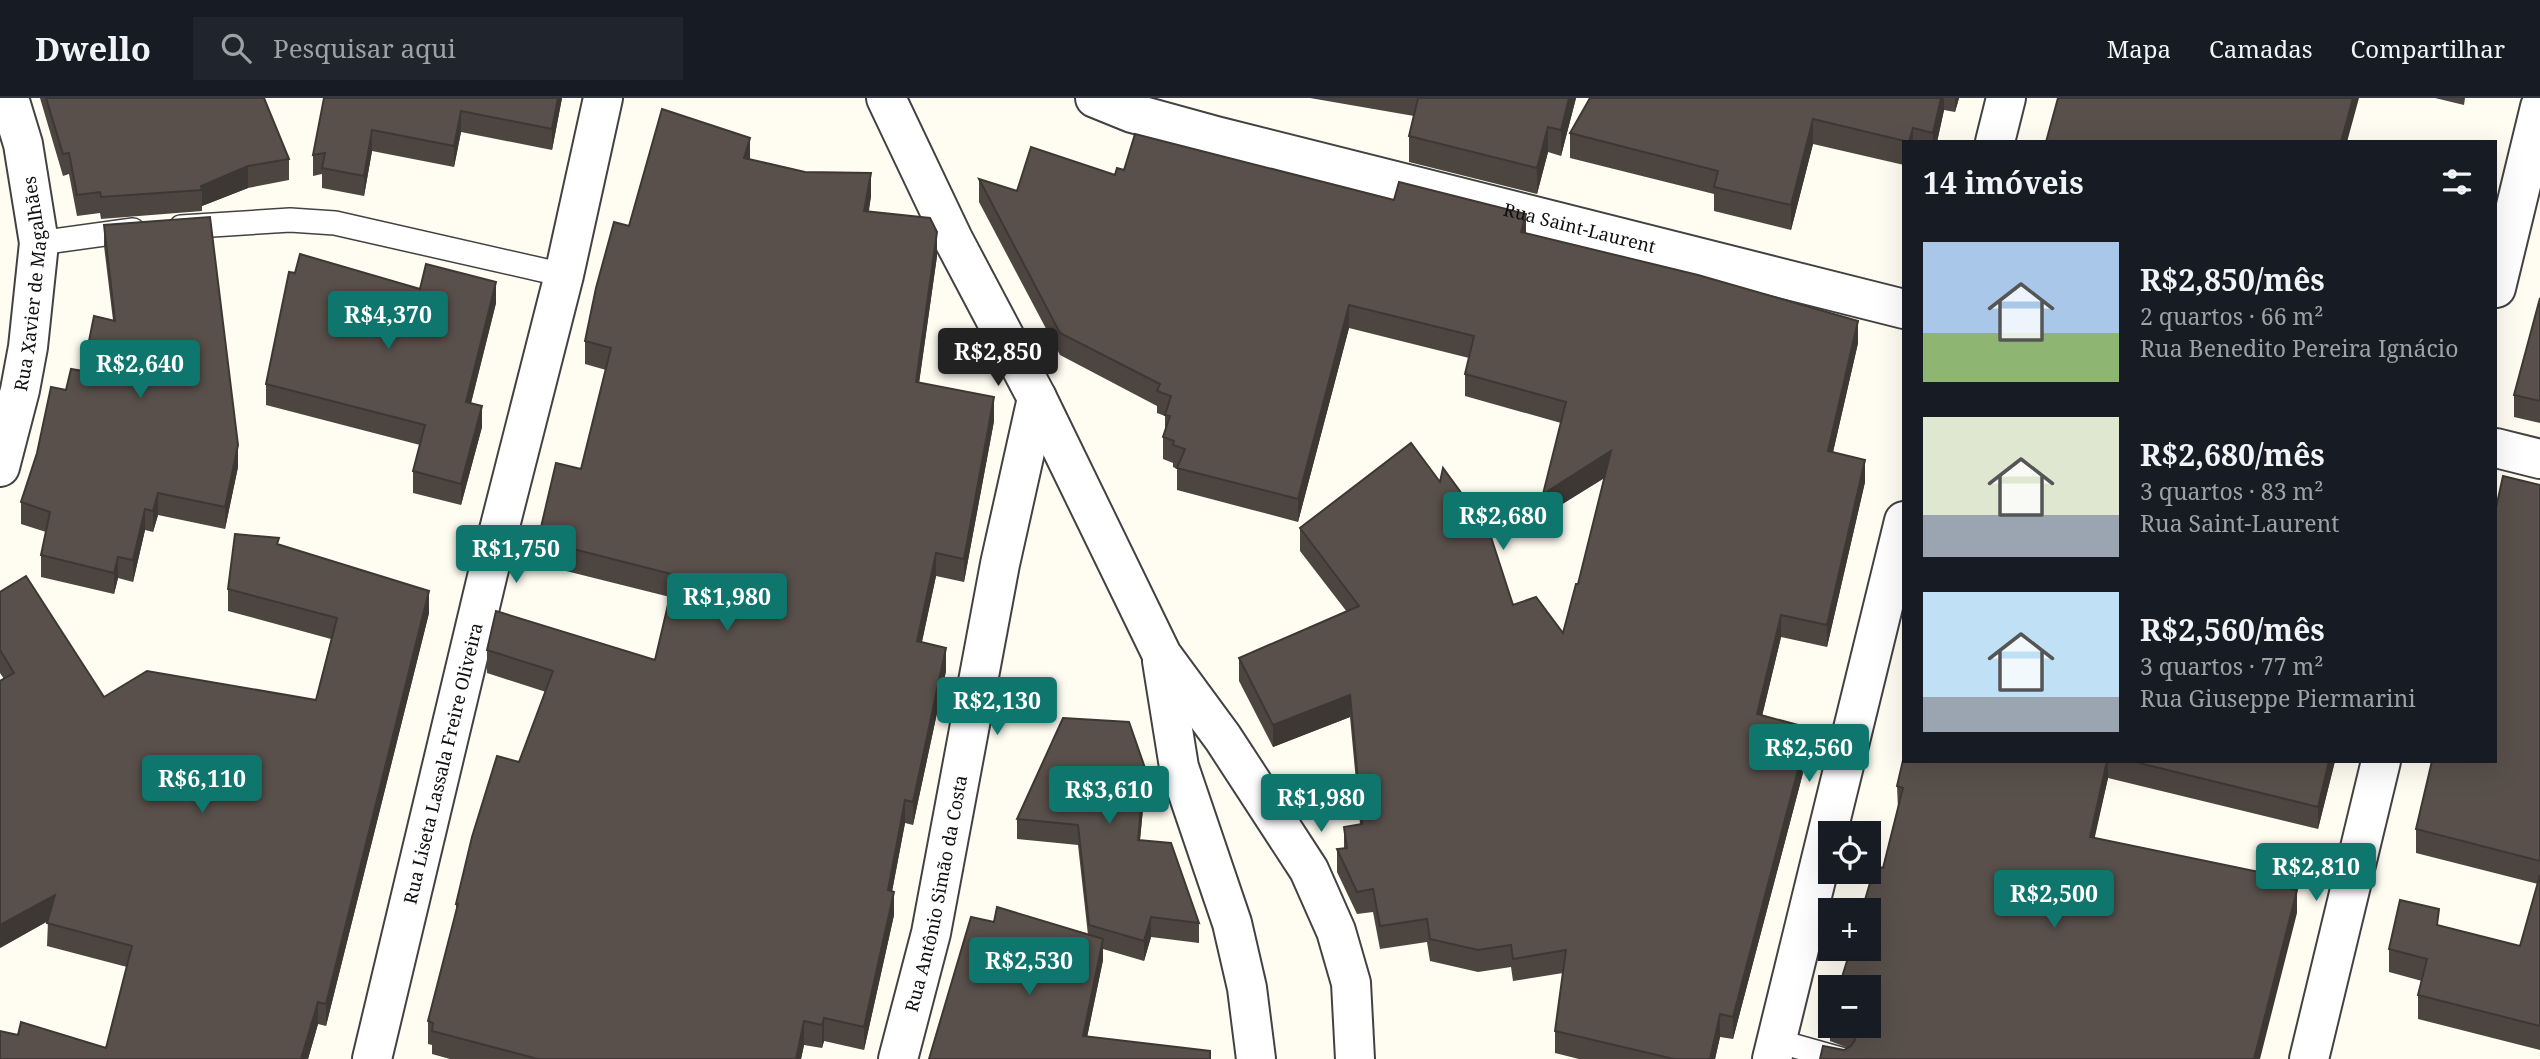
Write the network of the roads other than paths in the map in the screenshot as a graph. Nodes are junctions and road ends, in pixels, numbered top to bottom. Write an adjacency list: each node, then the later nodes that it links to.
1 (9, 98): 8 (street, Rua Xavier de Magalhães)
2 (603, 98): 9 (street, Rua Liseta Lassala Freire Oliveira)
3 (886, 98): 12 (street)
4 (1096, 98): 11 (street, Rua Saint-Laurent)
5 (2006, 98): 7 (street)
6 (2540, 107): 10 (street)
7 (1996, 140)
8 (39, 243): 9 (lane); 15 (street, Rua Xavier de Magalhães)
9 (564, 275): 20 (street, Rua Liseta Lassala Freire Oliveira)
10 (2497, 284)
11 (1902, 308)
12 (1037, 398): 17 (street); 21 (street, Rua Antônio Simão da Costa)
13 (2497, 447): 14 (street)
14 (2540, 459)
15 (0, 467)
16 (1902, 529): 19 (street)
17 (1161, 655): 22 (street); 23 (street)
18 (2381, 763): 25 (street)
19 (1774, 1050): 24 (lane)
20 (372, 1059)
21 (898, 1059)
22 (1256, 1059)
23 (1355, 1059)
24 (1841, 1059)
25 (2309, 1059)

